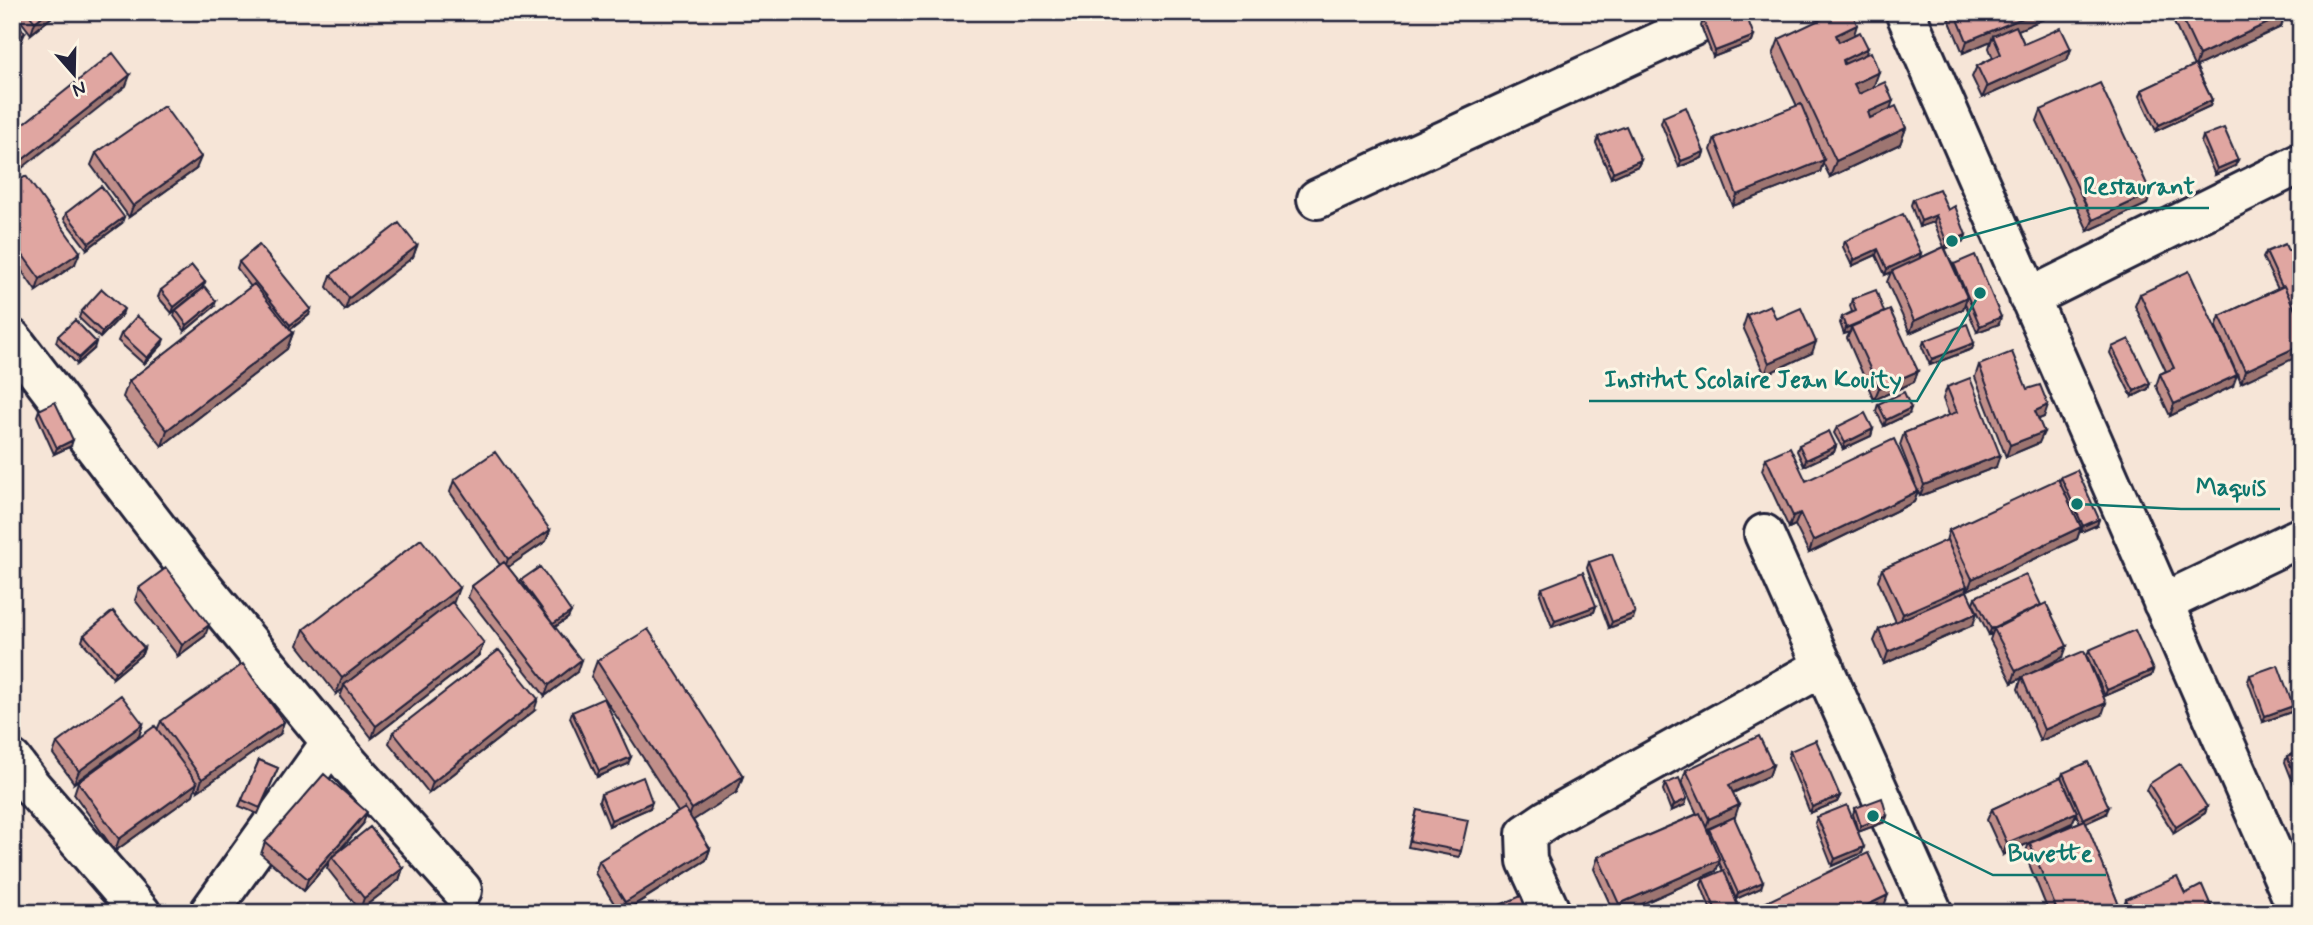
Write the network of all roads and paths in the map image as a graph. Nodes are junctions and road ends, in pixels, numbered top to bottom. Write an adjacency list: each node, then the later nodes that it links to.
1 (1724, 12): 4 (street)
2 (1905, 12): 5 (street)
3 (2301, 163): 5 (street)
4 (1317, 200)
5 (2029, 298): 9 (street)
6 (12, 339): 11 (street)
7 (1764, 534): 10 (street)
8 (2301, 537): 9 (street)
9 (2163, 603): 18 (street)
10 (1824, 666): 16 (street); 17 (street)
11 (331, 742): 13 (street); 15 (street)
12 (12, 760): 14 (street)
13 (462, 890)
14 (141, 913)
15 (209, 913)
16 (1551, 913)
17 (1933, 913)
18 (2299, 913)

